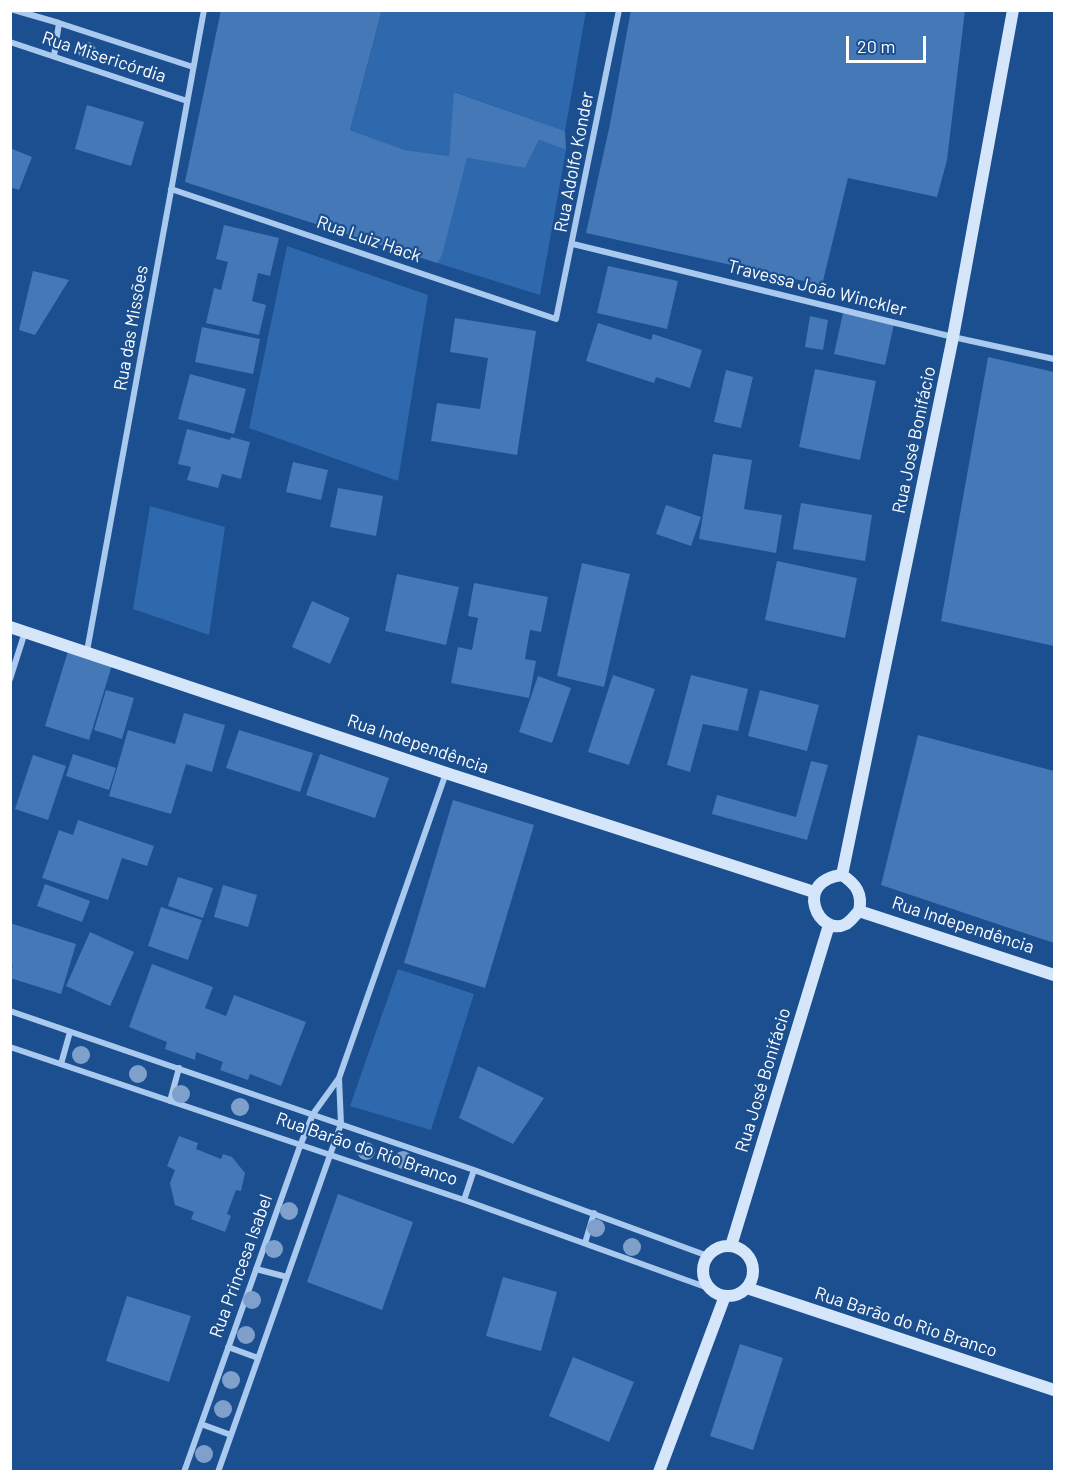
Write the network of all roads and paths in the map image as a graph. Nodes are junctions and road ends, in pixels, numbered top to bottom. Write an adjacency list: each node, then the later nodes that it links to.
1 (14, 10): 5 (street, Rua Misericórdia)
2 (204, 10): 8 (street, Rua das Missões)
3 (619, 10): 11 (street, Rua Adolfo Konder)
4 (1013, 10): 13 (street, Rua José Bonifácio)
5 (60, 23): 7 (street); 8 (street, Rua Misericórdia)
6 (10, 42): 7 (street, Rua Misericórdia)
7 (54, 56): 9 (street, Rua Misericórdia)
8 (193, 67): 9 (street, Rua das Missões)
9 (187, 101): 10 (street, Rua das Missões)
10 (171, 189): 12 (street, Rua Luiz Hack); 17 (street, Rua das Missões)
11 (573, 244): 12 (street, Rua Adolfo Konder); 13 (street, Travessa João Winckler)
12 (556, 319)
13 (953, 337): 14 (street, Travessa João Winckler); 20 (street, Rua José Bonifácio)
14 (1054, 359)
15 (10, 627): 16 (street, Rua Independência)
16 (25, 632): 17 (street, Rua Independência); 18 (street)
17 (87, 651): 19 (street, Rua Independência)
18 (10, 679)
19 (446, 773): 21 (street, Rua Independência); 30 (street, Rua Princesa Isabel)
20 (842, 875): 21 (street); 22 (street)
21 (814, 892): 23 (street)
22 (859, 911): 23 (street); 24 (street, Rua Independência)
23 (829, 925): 40 (street, Rua José Bonifácio)
24 (1054, 975)
25 (10, 1011): 26 (street, Rua Barão do Rio Branco)
26 (70, 1032): 28 (street); 29 (street, Rua Barão do Rio Branco)
27 (10, 1047): 28 (street, Rua Barão do Rio Branco)
28 (61, 1064): 31 (street, Rua Barão do Rio Branco)
29 (178, 1068): 31 (street); 32 (street, Rua Barão do Rio Branco)
30 (339, 1078): 32 (street, Rua Princesa Isabel); 33 (street, Rua Princesa Isabel)
31 (170, 1101): 34 (street, Rua Barão do Rio Branco)
32 (313, 1114): 33 (street, Rua Barão do Rio Branco); 34 (street, Rua Princesa Isabel)
33 (341, 1124): 35 (street, Rua Princesa Isabel); 36 (street, Rua Barão do Rio Branco)
34 (300, 1146): 35 (street, Rua Barão do Rio Branco); 42 (street, Rua Princesa Isabel)
35 (330, 1156): 37 (street, Rua Barão do Rio Branco); 43 (street, Rua Princesa Isabel)
36 (474, 1170): 37 (street); 38 (street, Rua Barão do Rio Branco)
37 (464, 1200): 39 (street, Rua Barão do Rio Branco)
38 (594, 1213): 39 (street); 41 (street, Rua Barão do Rio Branco)
39 (585, 1243): 45 (street, Rua Barão do Rio Branco)
40 (731, 1246): 41 (street); 44 (street)
41 (708, 1256): 45 (street)
42 (256, 1269): 43 (street); 47 (street, Rua Princesa Isabel)
43 (287, 1277): 48 (street, Rua Princesa Isabel)
44 (747, 1288): 46 (street); 49 (street, Rua Barão do Rio Branco)
45 (711, 1289): 46 (street)
46 (725, 1296): 54 (street)
47 (228, 1347): 48 (street); 50 (street, Rua Princesa Isabel)
48 (258, 1358): 51 (street, Rua Princesa Isabel)
49 (1054, 1390)
50 (201, 1424): 51 (street); 52 (street, Rua Princesa Isabel)
51 (231, 1435): 53 (street, Rua Princesa Isabel)
52 (184, 1472)
53 (218, 1472)
54 (659, 1472)

